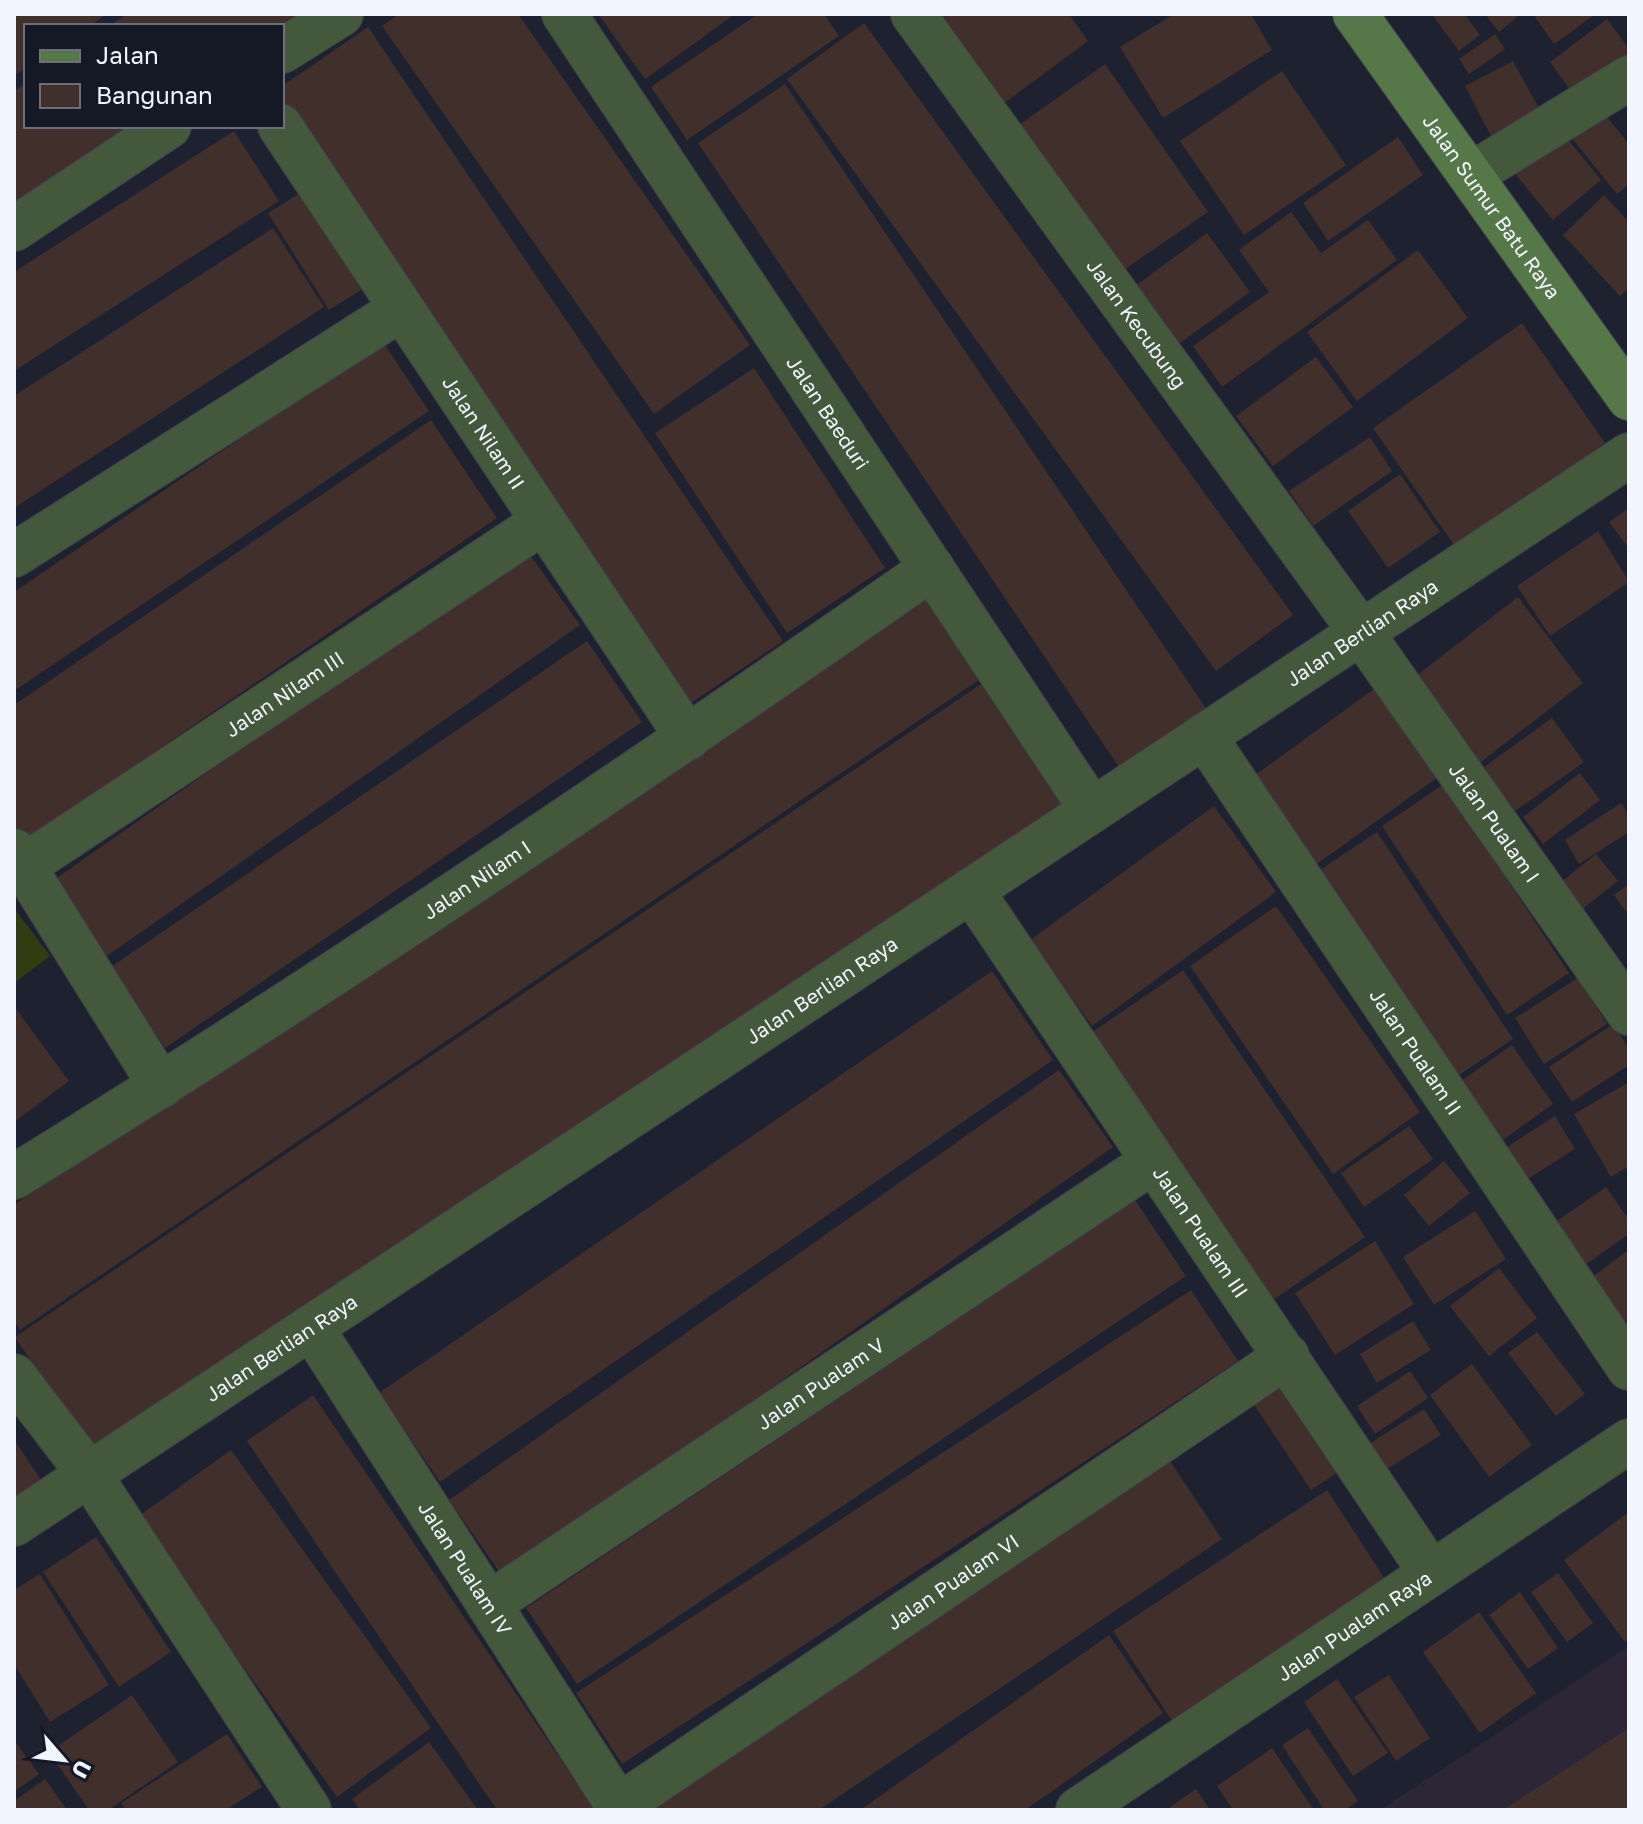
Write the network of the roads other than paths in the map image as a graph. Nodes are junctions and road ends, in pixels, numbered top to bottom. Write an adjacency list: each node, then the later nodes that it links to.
1 (341, 14): 5 (street)
2 (564, 14): 16 (street, Jalan Baeduri)
3 (913, 14): 17 (street, Jalan Kecubung)
4 (1355, 14): 9 (street, Jalan Sumur Batu Raya)
5 (284, 50)
6 (1629, 78): 9 (street)
7 (166, 128): 10 (street)
8 (281, 128): 11 (street, Jalan Nilam II)
9 (1472, 174): 12 (street, Jalan Sumur Batu Raya)
10 (14, 229)
11 (401, 309): 14 (street, Jalan Nilam II); 15 (street)
12 (1629, 398)
13 (1629, 455): 17 (street, Jalan Berlian Raya)
14 (543, 522): 19 (street, Jalan Nilam II); 21 (street, Jalan Nilam III)
15 (14, 555)
16 (932, 568): 19 (street, Jalan Nilam I); 20 (street, Jalan Baeduri)
17 (1361, 632): 18 (street, Jalan Berlian Raya); 23 (street, Jalan Pualam I)
18 (1204, 736): 20 (street, Jalan Berlian Raya); 29 (street, Jalan Pualam II)
19 (688, 738): 24 (street, Jalan Nilam I)
20 (1092, 810): 22 (street, Jalan Berlian Raya)
21 (19, 858): 24 (street)
22 (971, 890): 25 (street, Jalan Pualam III); 27 (street, Jalan Berlian Raya)
23 (1629, 1013)
24 (161, 1086): 26 (street, Jalan Nilam I)
25 (1152, 1162): 28 (street, Jalan Pualam III); 35 (street, Jalan Pualam V)
26 (14, 1177)
27 (311, 1327): 32 (street, Jalan Berlian Raya); 35 (street, Jalan Pualam IV)
28 (1287, 1356): 34 (street, Jalan Pualam III); 36 (street, Jalan Pualam VI)
29 (1629, 1368)
30 (14, 1376): 32 (street)
31 (1629, 1441): 34 (street, Jalan Pualam Raya)
32 (89, 1474): 33 (street, Jalan Berlian Raya); 37 (street)
33 (14, 1524)
34 (1431, 1573): 38 (street, Jalan Pualam Raya)
35 (489, 1604): 36 (street, Jalan Pualam IV)
36 (620, 1808)
37 (309, 1810)
38 (1078, 1810)

